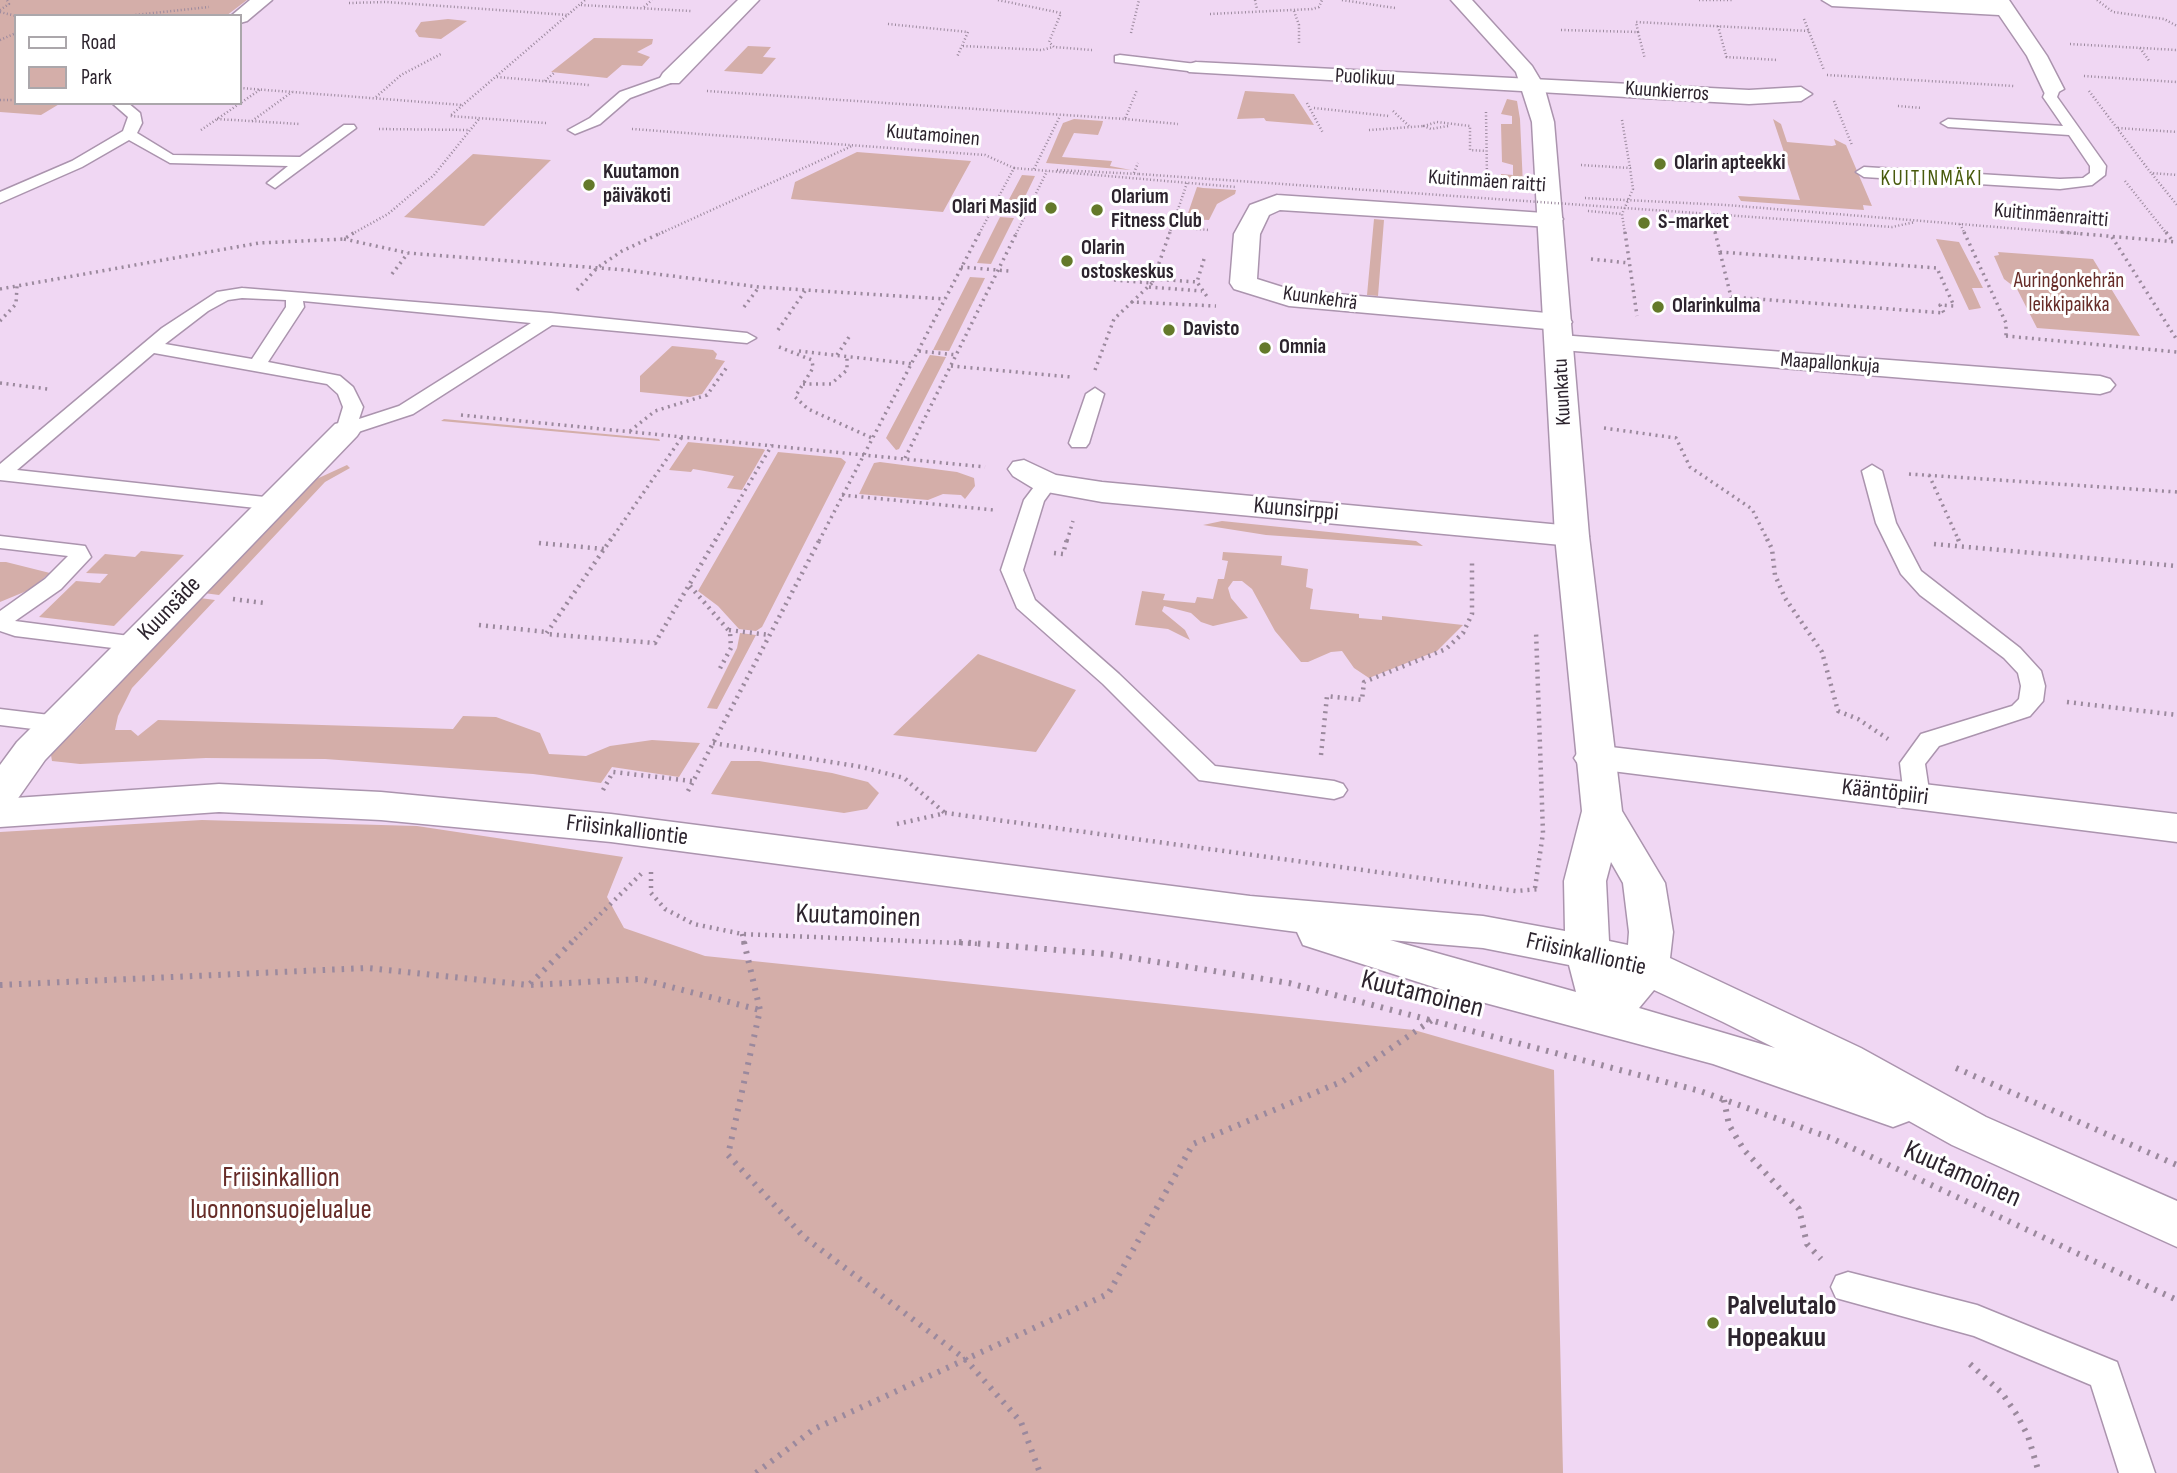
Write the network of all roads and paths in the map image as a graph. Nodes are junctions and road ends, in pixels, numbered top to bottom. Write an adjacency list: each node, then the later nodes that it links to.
1 (8, 0): 22 (path)
2 (585, 0): 16 (path)
3 (652, 0): 18 (path)
4 (749, 0): 53 (street)
5 (998, 0): 36 (path)
6 (1255, 0): 20 (path)
7 (1322, 0): 21 (path)
8 (1342, 0): 19 (path)
9 (1461, 0): 59 (street, Kuunkatu)
10 (1699, 0): 11 (path)
11 (1732, 0)
12 (1832, 0): 15 (street)
13 (2097, 0): 30 (path)
14 (349, 3): 26 (path)
15 (2002, 4): 34 (street)
16 (580, 5): 18 (path); 26 (path)
17 (252, 8): 24 (path)
18 (643, 8): 23 (path)
19 (1395, 8)
20 (1257, 9): 21 (path); 25 (path)
21 (1293, 10): 39 (path)
22 (0, 11)
23 (701, 12)
24 (143, 14)
25 (1210, 14)
26 (569, 15): 52 (path)
27 (1803, 16): 32 (path)
28 (888, 24): 35 (path)
29 (1718, 26): 32 (path); 33 (path); 42 (path)
30 (2177, 26)
31 (1561, 30): 33 (path)
32 (1809, 30): 47 (path)
33 (1638, 32): 44 (path)
34 (2028, 42): 37 (path); 55 (street)
35 (963, 46): 36 (path); 41 (path)
36 (1054, 47): 43 (path)
37 (2139, 48): 38 (path); 48 (path)
38 (2177, 50)
39 (1299, 51)
40 (441, 54): 65 (path)
41 (957, 57)
42 (1726, 57): 45 (path); 49 (path)
43 (1120, 59): 50 (lane)
44 (1645, 59)
45 (1781, 60)
46 (1812, 61): 47 (path)
47 (1821, 62): 55 (path)
48 (2150, 62)
49 (1728, 65)
50 (1196, 68): 57 (street, Puolikuu)
51 (555, 72): 54 (path)
52 (497, 77): 54 (path); 69 (path)
53 (671, 78): 61 (lane)
54 (544, 81): 58 (path)
55 (2050, 81): 56 (path); 83 (path); 87 (lane)
56 (2177, 82)
57 (1495, 85): 59 (street, Puolikuu); 91 (path)
58 (598, 86)
59 (1534, 86): 64 (street, Kuunkierros); 116 (street, Kuunkatu)
60 (242, 88): 62 (path)
61 (646, 88): 72 (path); 82 (lane)
62 (261, 89): 63 (path); 66 (path)
63 (293, 91): 65 (path); 77 (path)
64 (1801, 94)
65 (376, 97): 69 (path)
66 (242, 102)
67 (121, 105): 89 (lane)
68 (238, 105): 75 (path)
69 (462, 105): 74 (path, Kuutamoinen)
70 (1310, 107): 84 (path)
71 (1384, 110): 80 (path)
72 (1030, 114)
73 (1060, 116): 97 (path)
74 (480, 118): 82 (path, Kuutamoinen); 85 (path)
75 (217, 119): 77 (path); 92 (path)
76 (1125, 119): 79 (path)
77 (252, 121): 81 (path)
78 (1948, 123): 87 (lane)
79 (1178, 124)
80 (1409, 127): 84 (path); 91 (path)
81 (349, 128): 85 (path); 93 (lane)
82 (580, 128): 90 (path, Kuutamoinen)
83 (2118, 128): 88 (path); 101 (path)
84 (1386, 129): 86 (path)
85 (469, 130): 123 (path)
86 (1369, 130)
87 (2074, 131): 99 (lane)
88 (2177, 132)
89 (129, 134): 92 (lane); 106 (lane)
90 (853, 145): 96 (path, Kuutamoinen); 129 (path)
91 (1486, 151): 115 (path)
92 (157, 152): 93 (lane)
93 (304, 162): 103 (lane)
94 (1138, 163): 100 (path)
95 (1576, 164): 107 (path)
96 (1014, 168): 97 (path, Kuutamoinen); 109 (path)
97 (1034, 169): 98 (path, Kuutamoinen)
98 (1048, 170): 100 (path, Kuitinmäen raitti); 104 (path); 111 (path)
99 (1864, 172)
100 (1137, 173): 114 (path, Kuitinmäen raitti, bridge)
101 (2151, 173): 102 (path); 108 (path)
102 (2177, 175)
103 (275, 183)
104 (1187, 183): 105 (path); 120 (path)
105 (1272, 187)
106 (0, 198)
107 (1628, 200): 113 (path); 118 (path)
108 (2177, 205)
109 (992, 210): 111 (path); 128 (path)
110 (1581, 211): 113 (path)
111 (1026, 212): 112 (path); 130 (path)
112 (1036, 213)
113 (1622, 214): 127 (path)
114 (1711, 214): 118 (path, Kuitinmäen raitti); 125 (path)
115 (1517, 216): 116 (street, Kuunkehrä); 146 (street, Kuunkehrä)
116 (1550, 219): 146 (street, Kuunkatu)
117 (1135, 221): 120 (path)
118 (1922, 221): 119 (path, Kuitinmäenraitti)
119 (1960, 224): 122 (path, Kuitinmäenraitti); 148 (path)
120 (1173, 226): 121 (path); 134 (path)
121 (1212, 231)
122 (2112, 236): 124 (path, Kuitinmäenraitti); 150 (path)
123 (344, 239): 129 (path); 135 (path)
124 (2177, 242)
125 (1720, 252): 125 (path)
126 (1584, 259): 127 (path)
127 (1629, 263): 145 (path)
128 (961, 267): 130 (path); 140 (path)
129 (597, 268): 137 (path)
130 (998, 271): 131 (path); 157 (path)
131 (1009, 271)
132 (1114, 280): 134 (path)
133 (1197, 282): 134 (path)
134 (1152, 283): 138 (path); 141 (path)
135 (17, 286): 136 (path); 144 (path)
136 (0, 289)
137 (806, 290): 140 (path); 151 (path)
138 (1202, 291)
139 (294, 295): 143 (lane); 152 (lane); 160 (lane)
140 (945, 299): 154 (path)
141 (1132, 302): 142 (path); 166 (path)
142 (1216, 307)
143 (551, 317): 149 (lane); 167 (lane)
144 (0, 321)
145 (1638, 324)
146 (1559, 333): 163 (street, Maapallonkuja); 186 (street, Kuunkatu)
147 (851, 334): 156 (path)
148 (2006, 336): 155 (path); 163 (path)
149 (747, 338): 151 (path); 170 (path)
150 (2177, 340)
151 (769, 344): 153 (path)
152 (150, 347): 160 (lane); 178 (lane)
153 (795, 351): 156 (path); 164 (path)
154 (919, 351): 157 (path); 159 (path)
155 (2177, 352)
156 (837, 355): 158 (path)
157 (957, 355): 161 (path)
158 (847, 356): 159 (path); 164 (path)
159 (913, 363): 172 (path)
160 (257, 365): 169 (lane)
161 (951, 366): 162 (path); 176 (path)
162 (1078, 378)
163 (2011, 378): 165 (street, Maapallonkuja)
164 (803, 384): 172 (path)
165 (2100, 385)
166 (1093, 386): 173 (lane)
167 (406, 410): 169 (lane); 170 (path)
168 (1600, 428): 212 (path)
169 (346, 430): 183 (street, Kuunsäde)
170 (630, 432): 171 (path)
171 (682, 437): 174 (path); 192 (path)
172 (872, 438): 175 (path)
173 (1079, 443)
174 (772, 445): 175 (path); 195 (path)
175 (864, 454): 176 (path); 182 (path)
176 (905, 458): 180 (path)
177 (1872, 471): 179 (path); 191 (lane)
178 (0, 474): 183 (lane)
179 (1929, 475): 181 (path); 190 (path)
180 (1036, 476): 184 (lane); 186 (street, Kuunsirppi)
181 (2177, 492)
182 (842, 495): 184 (path); 202 (path)
183 (274, 504): 203 (street, Kuunsäde)
184 (1030, 513): 214 (lane)
185 (1072, 526): 187 (path)
186 (1572, 536): 211 (street, Kuunkatu)
187 (1069, 538)
188 (0, 542): 198 (lane)
189 (539, 543): 192 (path)
190 (1960, 544): 191 (path); 194 (path)
191 (1899, 545): 205 (lane)
192 (604, 550): 201 (path)
193 (1472, 551): 209 (path)
194 (2177, 566)
195 (690, 586): 200 (path); 201 (path)
196 (222, 598): 197 (path)
197 (264, 603)
198 (0, 622): 203 (lane)
199 (478, 625): 201 (path)
200 (729, 630): 202 (path); 204 (path)
201 (547, 632)
202 (769, 635): 210 (path)
203 (137, 643): 208 (street, Kuunsäde)
204 (718, 672)
205 (2031, 698): 206 (path); 212 (lane)
206 (2177, 715)
207 (0, 717): 208 (lane)
208 (58, 724): 217 (street, Kuunsäde)
209 (1324, 736)
210 (713, 743): 213 (path); 220 (path)
211 (1594, 758): 212 (street, Kääntöpiiri); 218 (street, Kuunkatu)
212 (1916, 778): 221 (street, Kääntöpiiri)
213 (693, 781): 215 (path); 216 (path)
214 (1334, 790)
215 (688, 791)
216 (601, 793)
217 (0, 794)
218 (1602, 811): 224 (street, Kuunkatu); 225 (street, Kuunkatu)
219 (0, 813): 222 (street, Friisinkalliontie)
220 (946, 813)
221 (2177, 828)
222 (1250, 912): 224 (street, Friisinkalliontie); 229 (street, Friisinkalliontie)
223 (742, 933): 227 (path, Kuutamoinen); 228 (path); 230 (path, Kuutamoinen)
224 (1587, 952): 225 (street, Friisinkalliontie); 229 (street, Kuunkatu)
225 (1647, 967): 229 (street); 231 (street, Friisinkalliontie)
226 (0, 985): 227 (path)
227 (529, 985): 228 (path)
228 (760, 1010): 235 (path)
229 (1606, 1016): 231 (street, Friisinkalliontie)
230 (1433, 1020): 234 (path, Kuutamoinen); 235 (path)
231 (1969, 1131): 232 (street, Friisinkalliontie)
232 (2177, 1225)
233 (1848, 1287): 238 (lane)
234 (2177, 1300)
235 (965, 1359): 236 (path); 237 (path)
236 (756, 1473)
237 (1040, 1473)
238 (2137, 1473)

